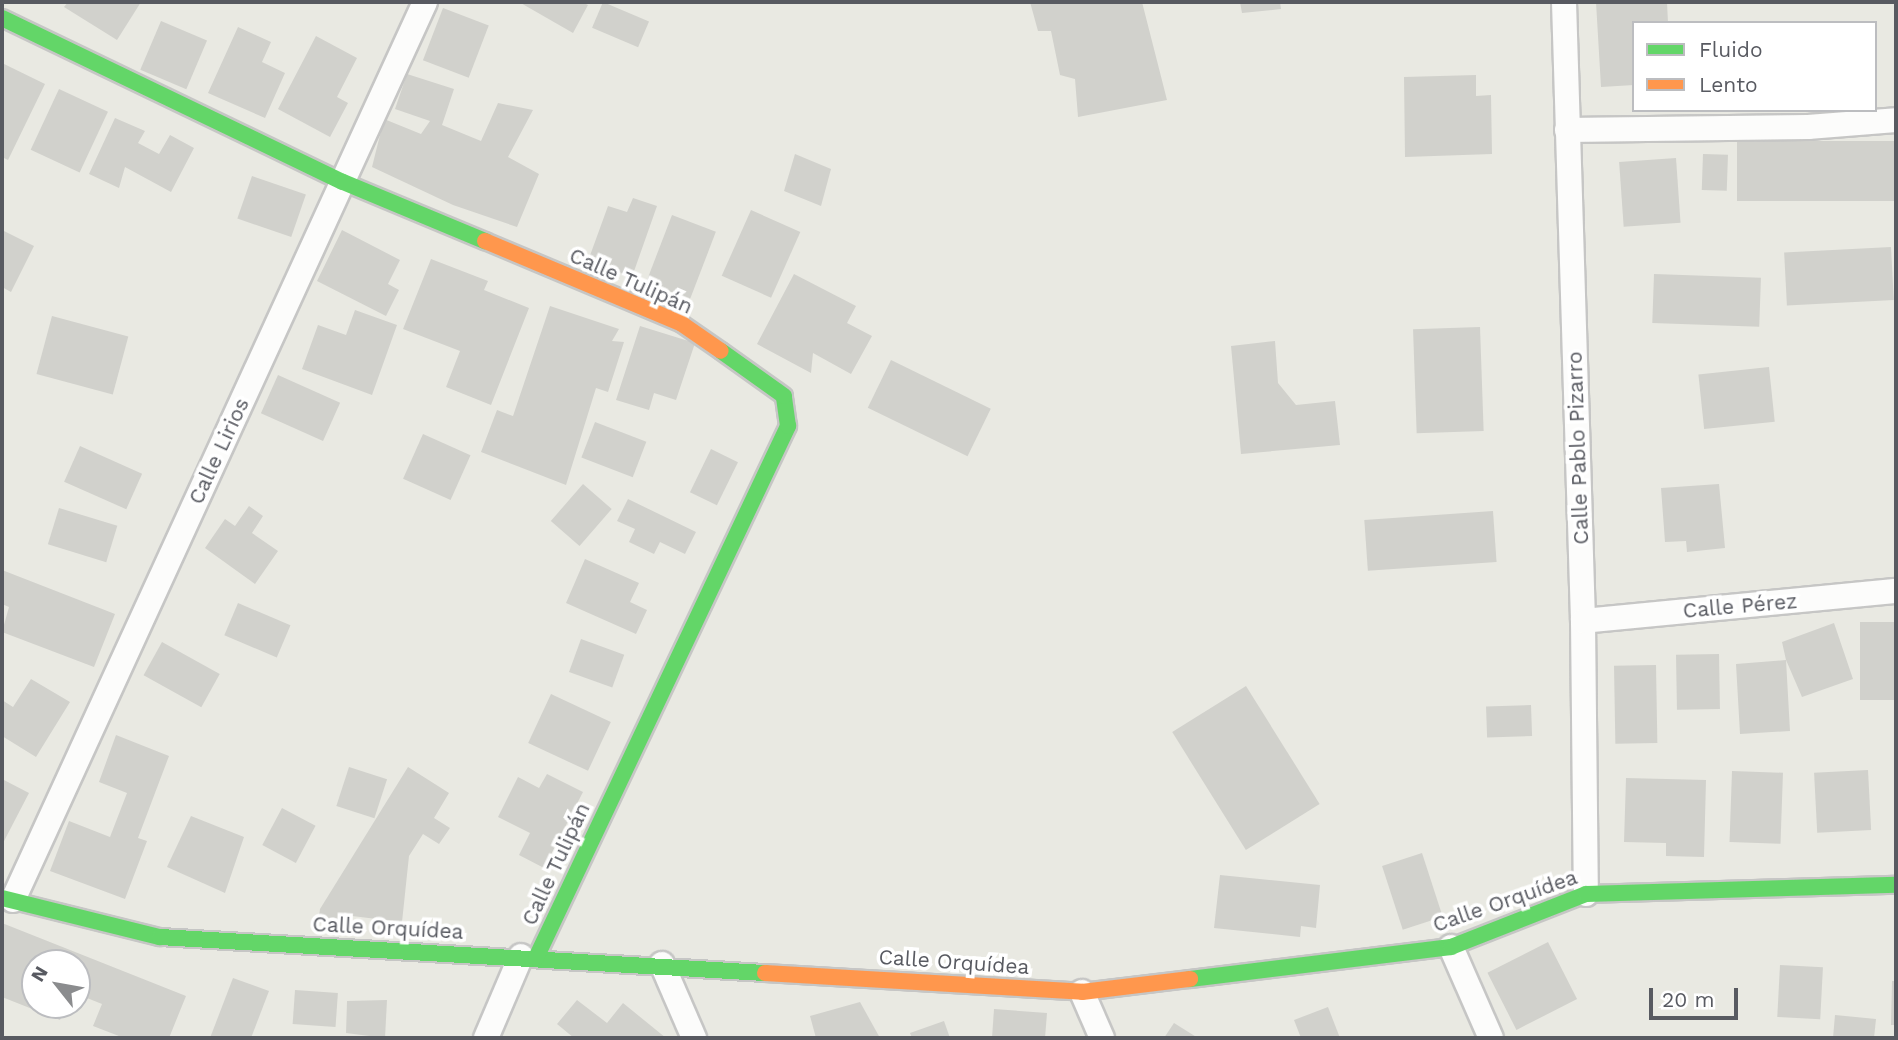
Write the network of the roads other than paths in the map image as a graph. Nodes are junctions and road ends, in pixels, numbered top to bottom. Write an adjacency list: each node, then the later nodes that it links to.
1 (425, 2): 6 (street, Calle Lirios)
2 (1564, 2): 5 (street, Calle Pablo Pizarro)
3 (2, 18): 6 (street, Calle Tulipán)
4 (1896, 120): 5 (street)
5 (1567, 130): 8 (street, Calle Pablo Pizarro)
6 (343, 182): 11 (street, Calle Lirios); 13 (street, Calle Tulipán)
7 (1896, 591): 8 (street, Calle Pérez)
8 (1583, 621): 10 (street, Calle Pablo Pizarro)
9 (1896, 885): 10 (street, Calle Orquídea)
10 (1586, 894): 12 (street, Calle Orquídea)
11 (8, 899): 13 (street, Calle Orquídea)
12 (1451, 947): 15 (street, Calle Orquídea); 19 (street)
13 (529, 957): 14 (street, Calle Orquídea); 16 (street)
14 (662, 964): 15 (street, Calle Orquídea); 17 (street)
15 (1082, 992): 18 (street)
16 (485, 1038)
17 (694, 1038)
18 (1102, 1038)
19 (1491, 1038)

